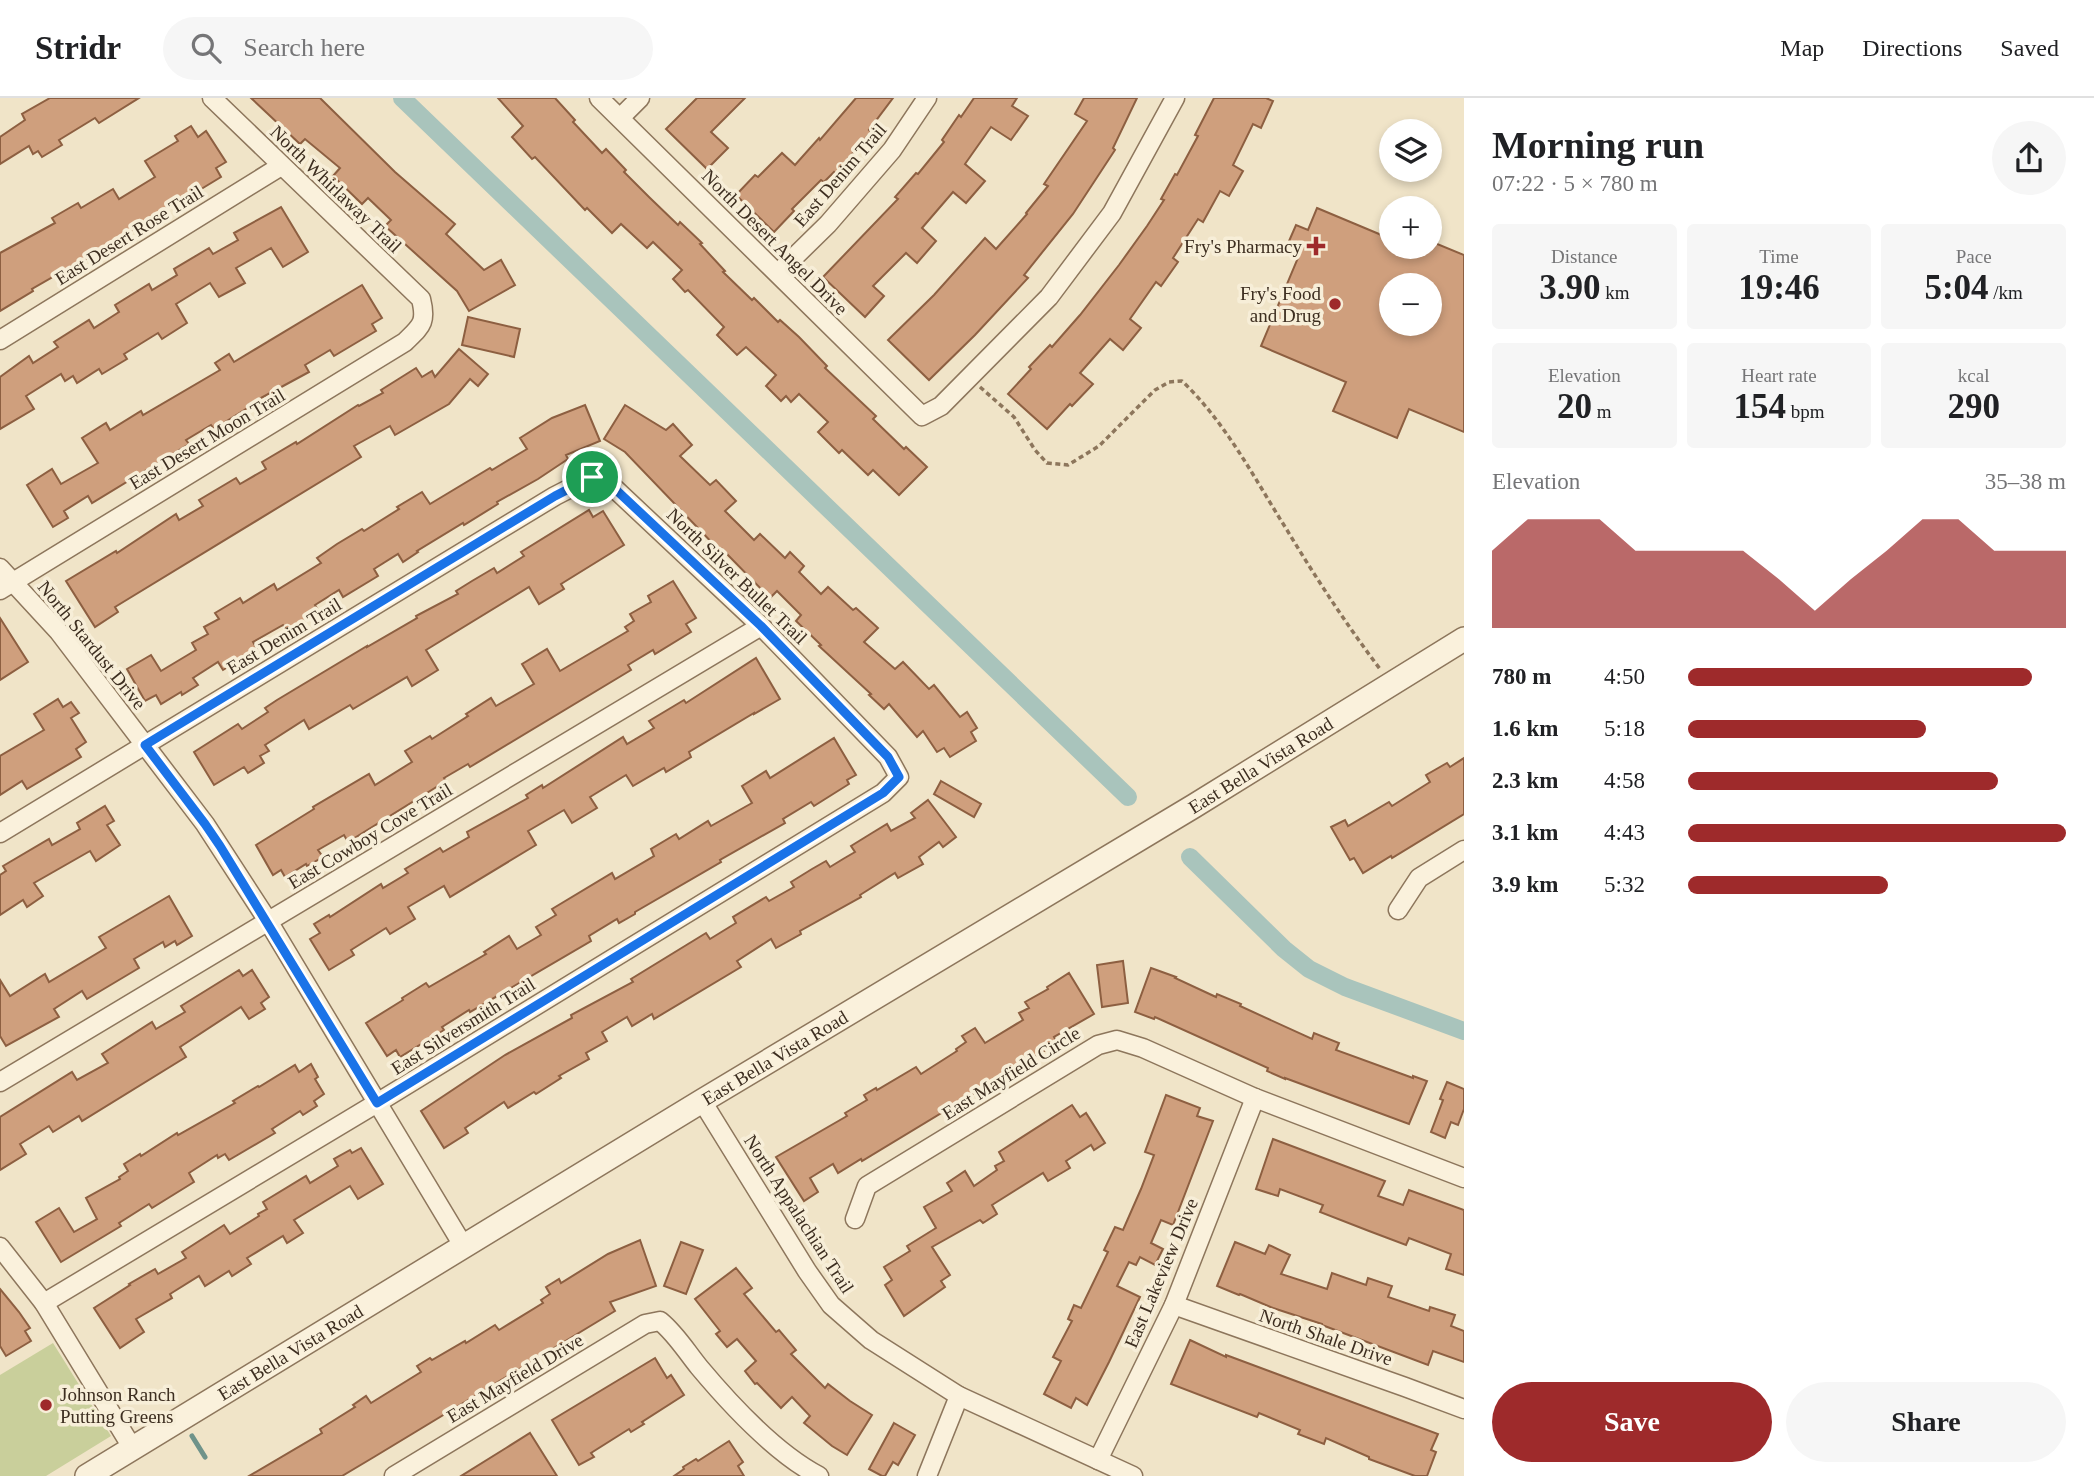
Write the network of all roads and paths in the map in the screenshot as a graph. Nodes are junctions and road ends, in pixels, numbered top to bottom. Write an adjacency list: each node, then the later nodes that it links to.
1 (212, 98): 7 (street, North Whirlaway Trail)
2 (599, 98): 6 (street, North Desert Angel Drive)
3 (640, 98): 6 (street)
4 (928, 98): 8 (street, East Denim Trail)
5 (1175, 98): 11 (street)
6 (620, 118): 8 (street, North Desert Angel Drive)
7 (281, 166): 9 (street, North Whirlaway Trail); 10 (street, East Desert Rose Trail)
8 (778, 274): 11 (street, North Desert Angel Drive)
9 (425, 314): 14 (street, East Desert Moon Trail)
10 (0, 340)
11 (970, 379): 17 (path)
12 (592, 477): 15 (street, North Silver Bullet Trail); 18 (street, East Denim Trail)
13 (0, 568): 14 (street, North Stardust Drive)
14 (7, 586): 18 (street, North Stardust Drive)
15 (761, 626): 19 (street, North Silver Bullet Trail); 23 (street, East Cowboy Cove Trail)
16 (1464, 639): 17 (street, East Bella Vista Road)
17 (1392, 684): 26 (street, East Bella Vista Road)
18 (145, 745): 20 (street, East Denim Trail); 23 (street, North Stardust Drive)
19 (899, 777): 27 (street, East Silversmith Trail)
20 (0, 833)
21 (1464, 850): 22 (street)
22 (1398, 910)
23 (268, 922): 24 (street, East Cowboy Cove Trail); 27 (street, North Stardust Drive)
24 (0, 1082)
25 (1255, 1098): 28 (street, East Mayfield Circle); 29 (street, East Mayfield Circle); 33 (street, East Lakeview Drive)
26 (702, 1101): 31 (street, East Bella Vista Road); 34 (street, North Appalachian Trail)
27 (377, 1103): 31 (street, North Stardust Drive); 32 (street, East Silversmith Trail)
28 (1464, 1178)
29 (855, 1219)
30 (0, 1247): 32 (street)
31 (464, 1247): 36 (street, East Bella Vista Road)
32 (44, 1303): 36 (street)
33 (1174, 1305): 35 (street, North Shale Drive); 37 (street, East Lakeview Drive)
34 (959, 1396): 37 (street, North Appalachian Trail); 41 (street)
35 (1464, 1409)
36 (133, 1449): 39 (street, East Bella Vista Road)
37 (1098, 1460): 42 (street, North Appalachian Trail)
38 (807, 1473): 40 (street, East Mayfield Drive)
39 (87, 1476)
40 (394, 1476)
41 (927, 1476)
42 (1133, 1476)

